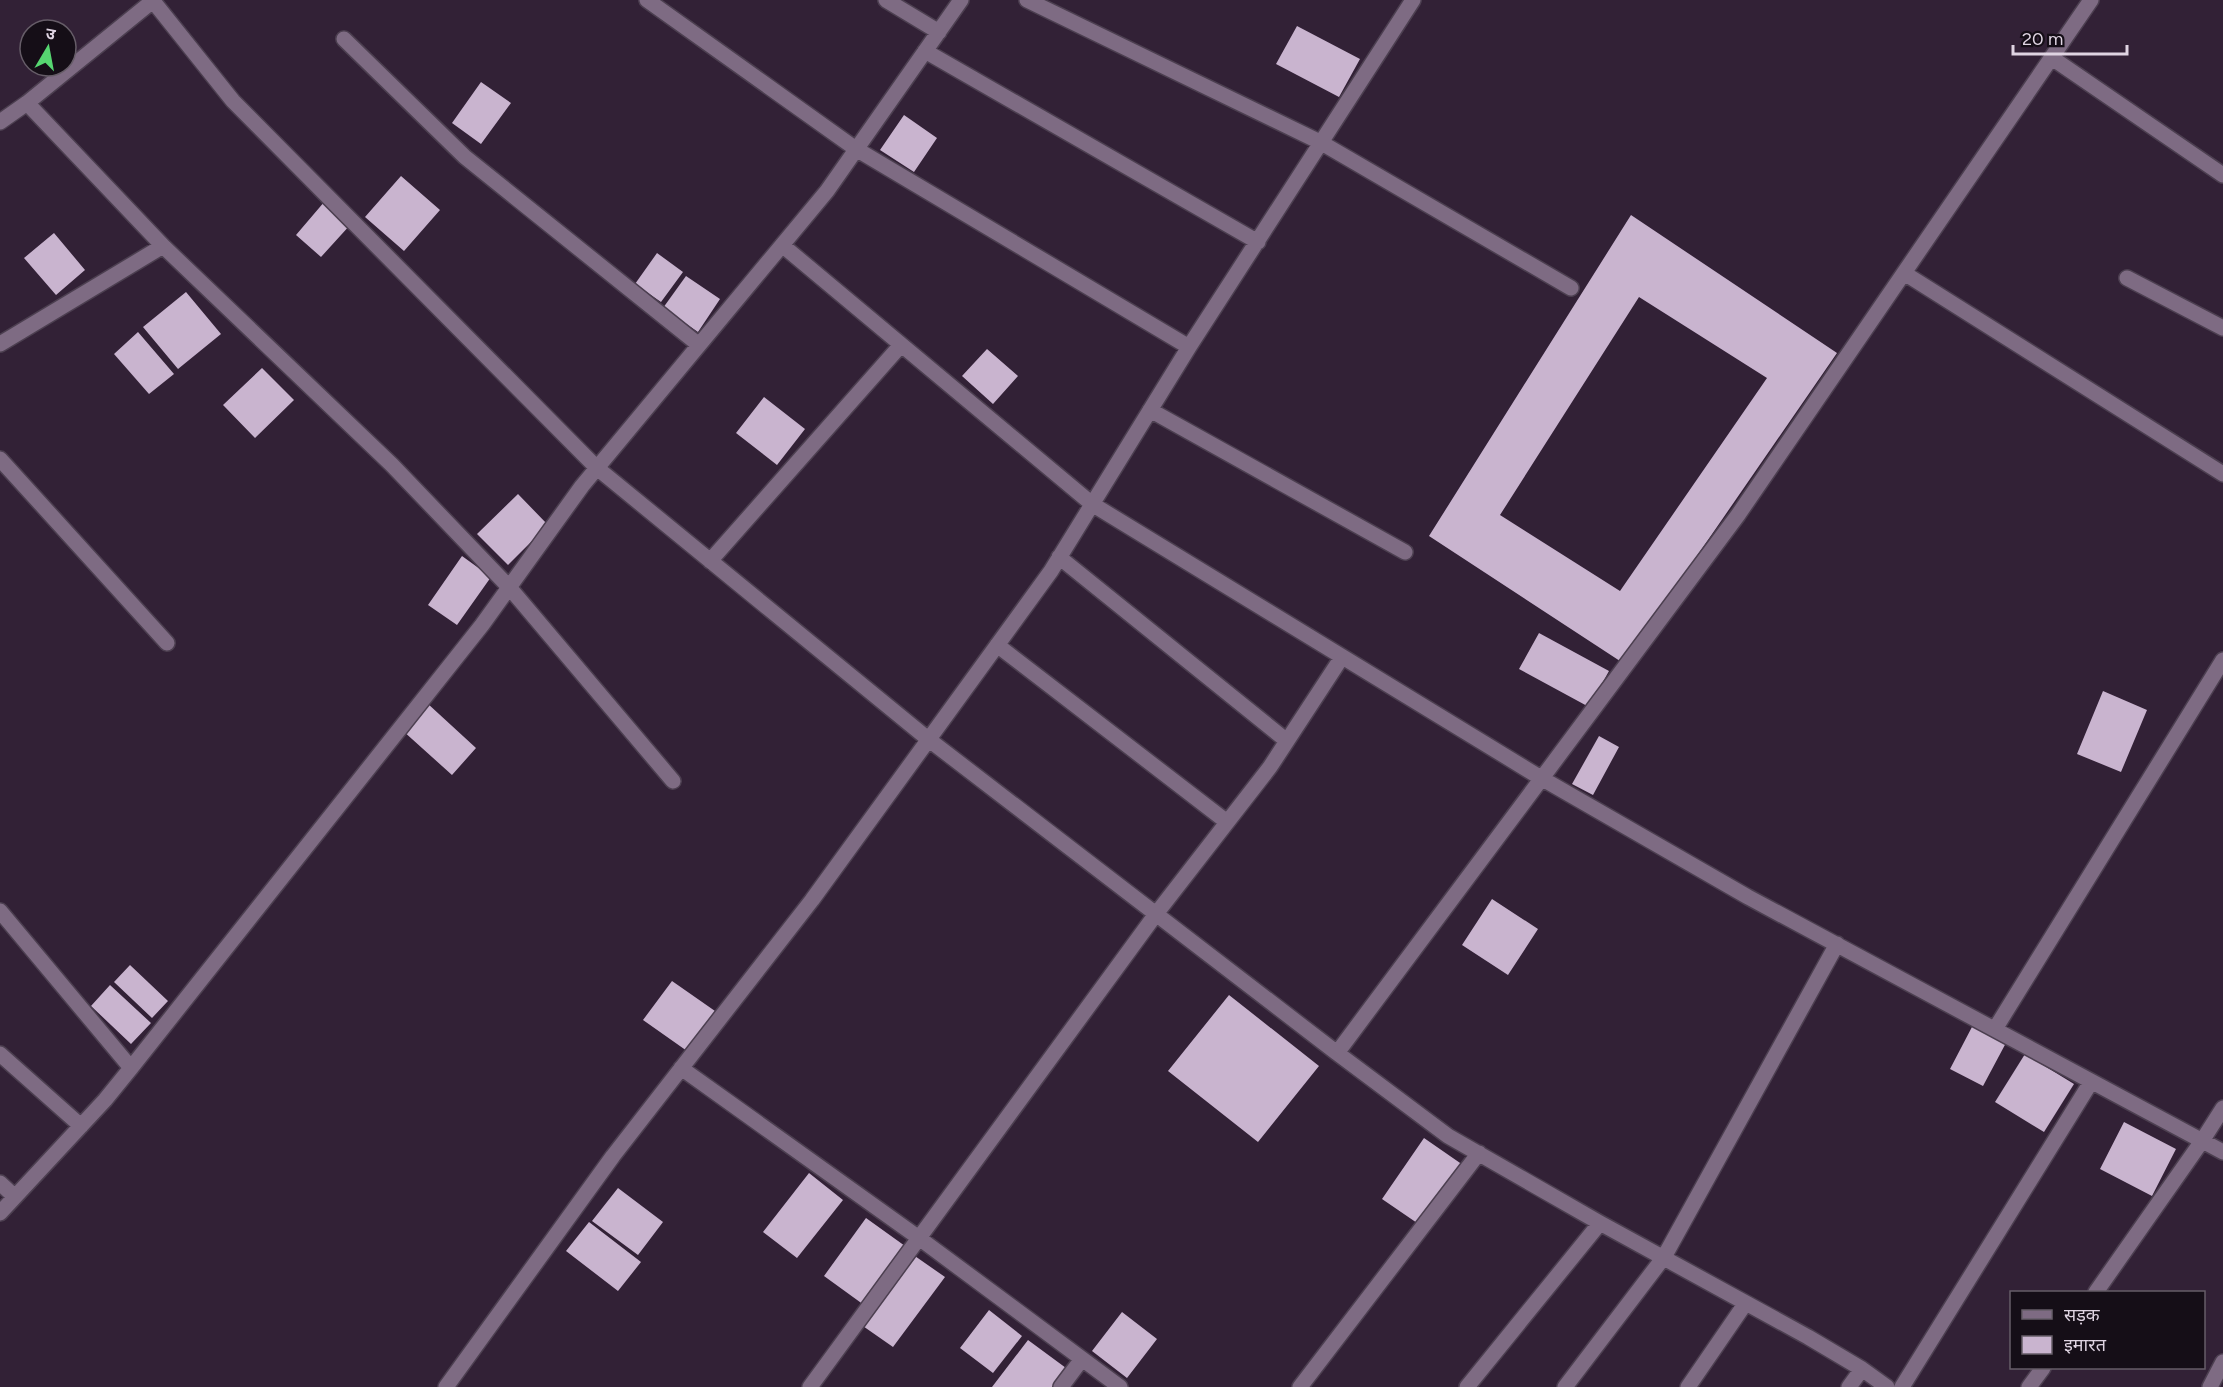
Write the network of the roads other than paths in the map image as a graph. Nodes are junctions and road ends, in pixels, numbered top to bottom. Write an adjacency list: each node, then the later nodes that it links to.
1 (154, 0): 12 (street); 30 (street)
2 (648, 0): 15 (street)
3 (886, 0): 8 (street)
4 (962, 0): 8 (street)
5 (1027, 0): 14 (street)
6 (1413, 0): 14 (street)
7 (2091, 0): 11 (street)
8 (939, 32): 10 (street)
9 (344, 39): 25 (street)
10 (925, 51): 15 (street); 17 (street)
11 (2052, 58): 16 (street); 20 (street)
12 (27, 103): 13 (street); 19 (street)
13 (0, 122)
14 (1320, 142): 17 (street); 22 (street)
15 (856, 149): 18 (street); 27 (street)
16 (2223, 175)
17 (1258, 242): 27 (street)
18 (782, 245): 25 (street); 26 (street)
19 (163, 246): 24 (street); 36 (street)
20 (1904, 273): 31 (street); 43 (street)
21 (2127, 278): 23 (street)
22 (1570, 288)
23 (2223, 328)
24 (0, 344)
25 (699, 345): 30 (street)
26 (901, 345): 32 (street); 35 (street)
27 (1189, 347): 28 (street)
28 (1150, 410): 32 (street); 33 (street)
29 (0, 459): 37 (street)
30 (597, 468): 35 (street); 36 (street)
31 (2223, 474)
32 (1092, 504): 34 (street); 39 (street)
33 (1405, 552)
34 (1059, 557): 38 (street); 42 (street)
35 (710, 561): 41 (street)
36 (509, 587): 44 (street); 52 (street)
37 (167, 643)
38 (997, 645): 41 (street); 45 (street)
39 (1342, 657): 42 (street); 43 (street)
40 (2223, 660): 49 (street)
41 (928, 739): 47 (street); 53 (street)
42 (1287, 741): 45 (street)
43 (1541, 778): 48 (street); 50 (street)
44 (673, 781)
45 (1227, 822): 47 (street)
46 (0, 911): 52 (street)
47 (1156, 914): 50 (street); 64 (street)
48 (1837, 944): 49 (street); 65 (street)
49 (1995, 1029): 54 (street)
50 (1337, 1053): 59 (street)
51 (0, 1054): 56 (street)
52 (131, 1068): 56 (street)
53 (681, 1068): 64 (street); 72 (street)
54 (2091, 1082): 57 (street); 82 (street)
55 (2223, 1108): 57 (street)
56 (81, 1126): 61 (street)
57 (2202, 1141): 58 (street); 66 (street)
58 (2223, 1152)
59 (1479, 1153): 63 (street); 76 (street)
60 (0, 1183): 61 (street)
61 (15, 1197): 62 (street)
62 (0, 1213)
63 (1600, 1223): 65 (street); 77 (street)
64 (919, 1238): 68 (street); 73 (street)
65 (1664, 1257): 67 (street); 78 (street)
66 (2097, 1291)
67 (1745, 1304): 70 (street); 79 (street)
68 (1082, 1359): 74 (street); 75 (street)
69 (2223, 1362): 84 (street)
70 (1862, 1369): 80 (street); 81 (street)
71 (2042, 1369): 83 (street)
72 (446, 1387)
73 (810, 1387)
74 (1061, 1387)
75 (1120, 1387)
76 (1300, 1387)
77 (1467, 1387)
78 (1565, 1387)
79 (1688, 1387)
80 (1850, 1387)
81 (1887, 1387)
82 (1902, 1387)
83 (2029, 1387)
84 (2210, 1387)

